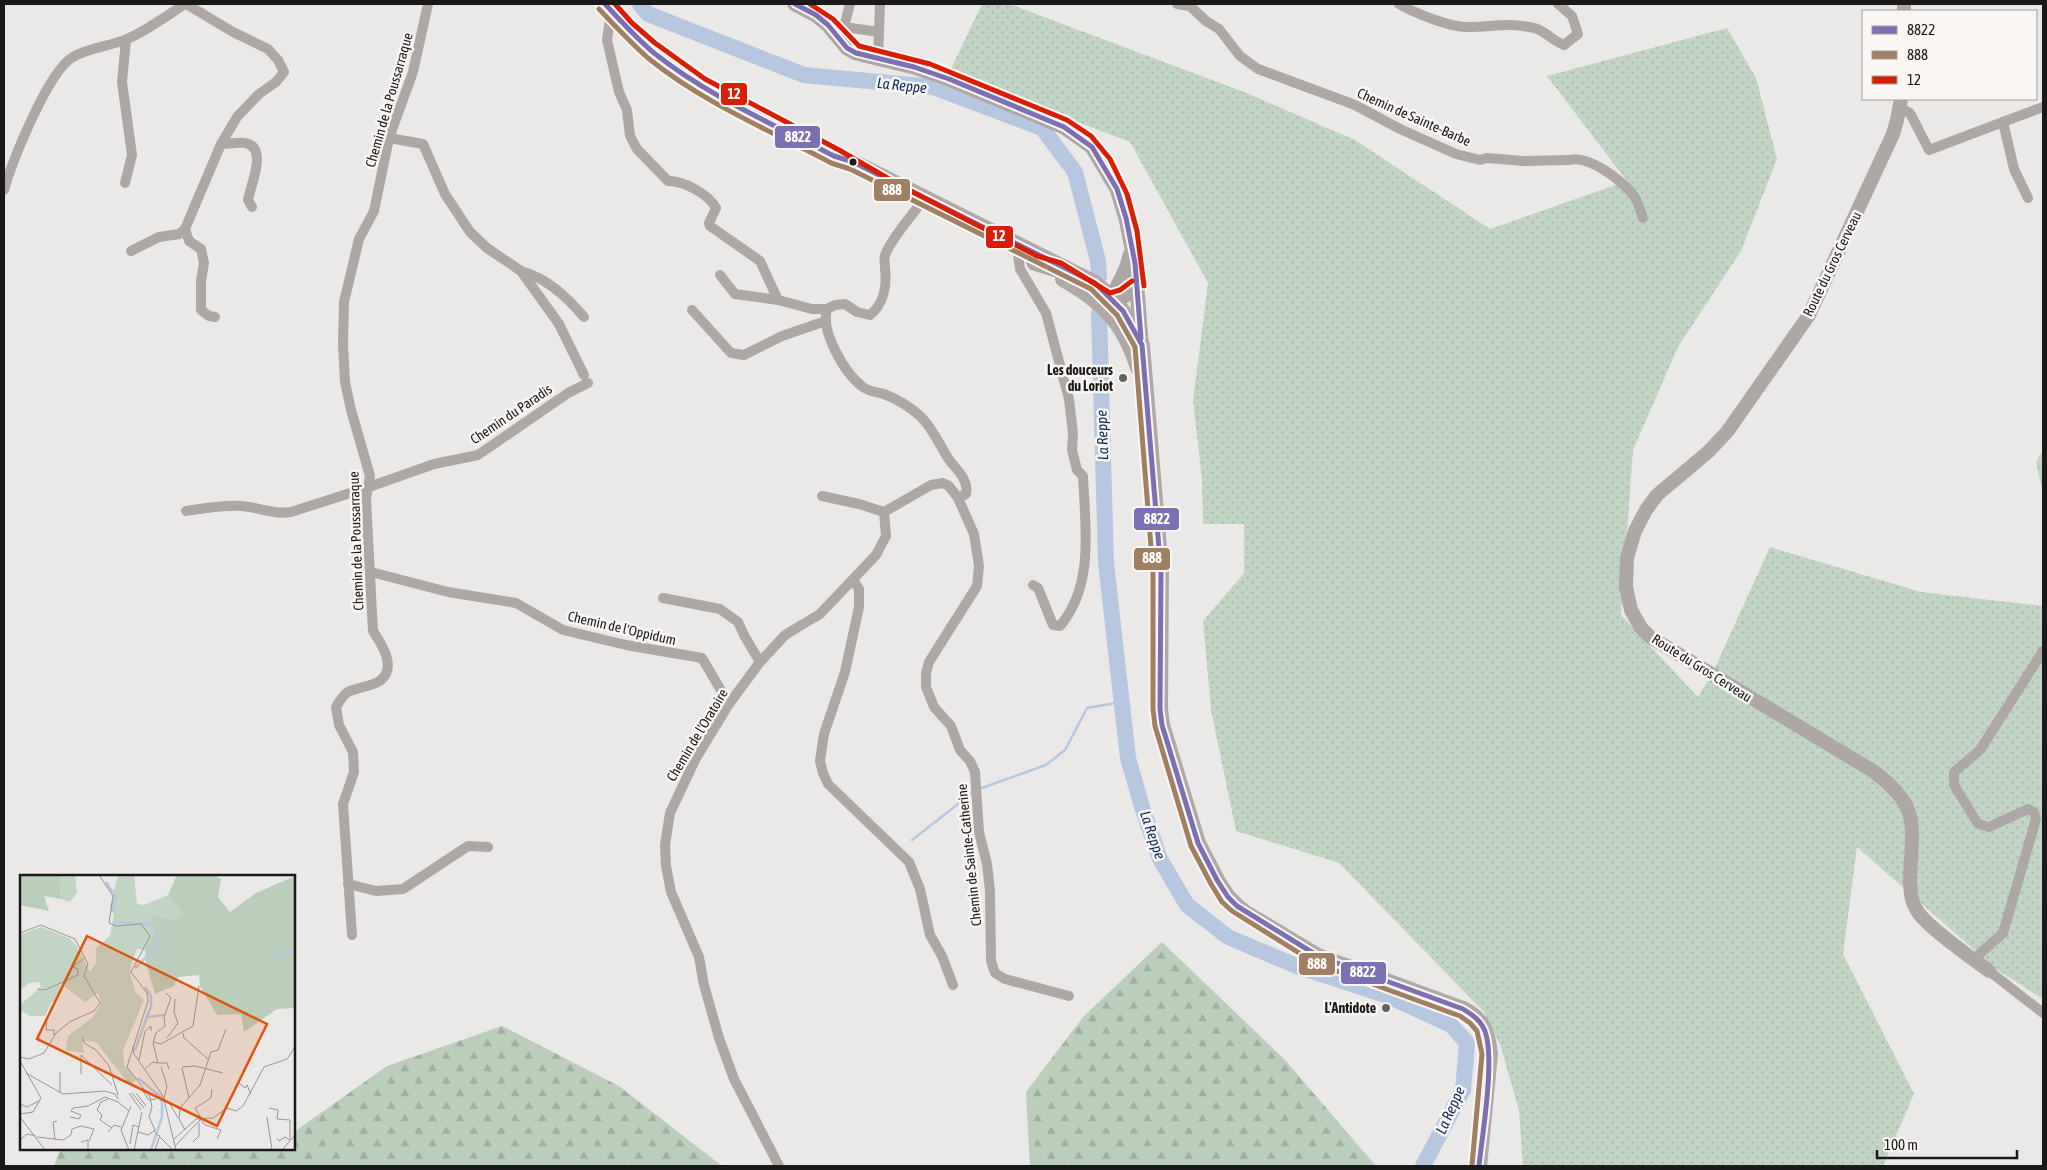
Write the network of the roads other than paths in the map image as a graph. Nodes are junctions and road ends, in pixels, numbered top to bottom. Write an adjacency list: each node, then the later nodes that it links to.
1 (186, 4): 12 (street); 18 (street)
2 (428, 4): 17 (street, Chemin de la Poussarraque)
3 (795, 4): 10 (main road)
4 (850, 4): 10 (street)
5 (880, 4): 11 (street)
6 (1177, 4): 25 (street, Chemin de Sainte-Barbe)
7 (1399, 4): 8 (street)
8 (1558, 4)
9 (608, 8): 19 (main road); 35 (street)
10 (840, 30): 11 (street); 13 (main road)
11 (879, 32): 13 (street)
12 (126, 40): 20 (street); 21 (street)
13 (878, 60): 27 (main road)
14 (1900, 103): 16 (street); 59 (street, Route du Gros Cerveau)
15 (2043, 107): 16 (street)
16 (2003, 122): 22 (street)
17 (390, 138): 30 (street); 44 (street, Chemin de la Poussarraque)
18 (221, 144): 24 (street); 26 (street)
19 (834, 156): 23 (main road); 33 (main road)
20 (125, 182)
21 (4, 190)
22 (2028, 198)
23 (920, 204): 29 (main road); 37 (street)
24 (252, 207)
25 (1643, 218)
26 (185, 229): 28 (street); 39 (street)
27 (1132, 246): 32 (main road); 34 (main road)
28 (131, 250)
29 (1018, 254): 36 (main road); 51 (street)
30 (521, 271): 40 (street); 44 (street, Chemin du Paradis)
31 (720, 275): 35 (street)
32 (1122, 280): 33 (main road); 36 (main road)
33 (1095, 283): 36 (main road)
34 (1137, 288): 36 (main road); 42 (main road)
35 (778, 300): 37 (street)
36 (1112, 303): 42 (main road); 43 (main road)
37 (827, 309): 41 (street)
38 (692, 310): 41 (street)
39 (215, 317)
40 (584, 317)
41 (826, 321): 46 (street)
42 (1142, 345): 43 (main road)
43 (1145, 396): 65 (main road)
44 (369, 487): 47 (street, Chemin du Paradis); 49 (street, Chemin de la Poussarraque)
45 (822, 496): 48 (street)
46 (958, 498): 48 (street); 62 (street, Chemin de Sainte-Catherine)
47 (186, 512)
48 (884, 512): 50 (street, Chemin de l'Oratoire)
49 (371, 572): 55 (street, Chemin de l'Oppidum); 57 (street, Chemin de la Poussarraque)
50 (853, 580): 54 (street, Chemin de l'Oratoire); 61 (street)
51 (1033, 585)
52 (663, 598): 54 (street)
53 (2043, 651): 59 (street)
54 (760, 662): 55 (street, Chemin de l'Oratoire)
55 (729, 704): 64 (street, Chemin de l'Oratoire)
56 (488, 847): 57 (street)
57 (348, 884): 58 (street, Chemin de la Poussarraque)
58 (352, 935)
59 (1974, 959): 60 (street, Route du Gros Cerveau)
60 (1989, 971): 63 (street)
61 (953, 985)
62 (1069, 996)
63 (2043, 1013)
64 (779, 1166)
65 (1479, 1166)

